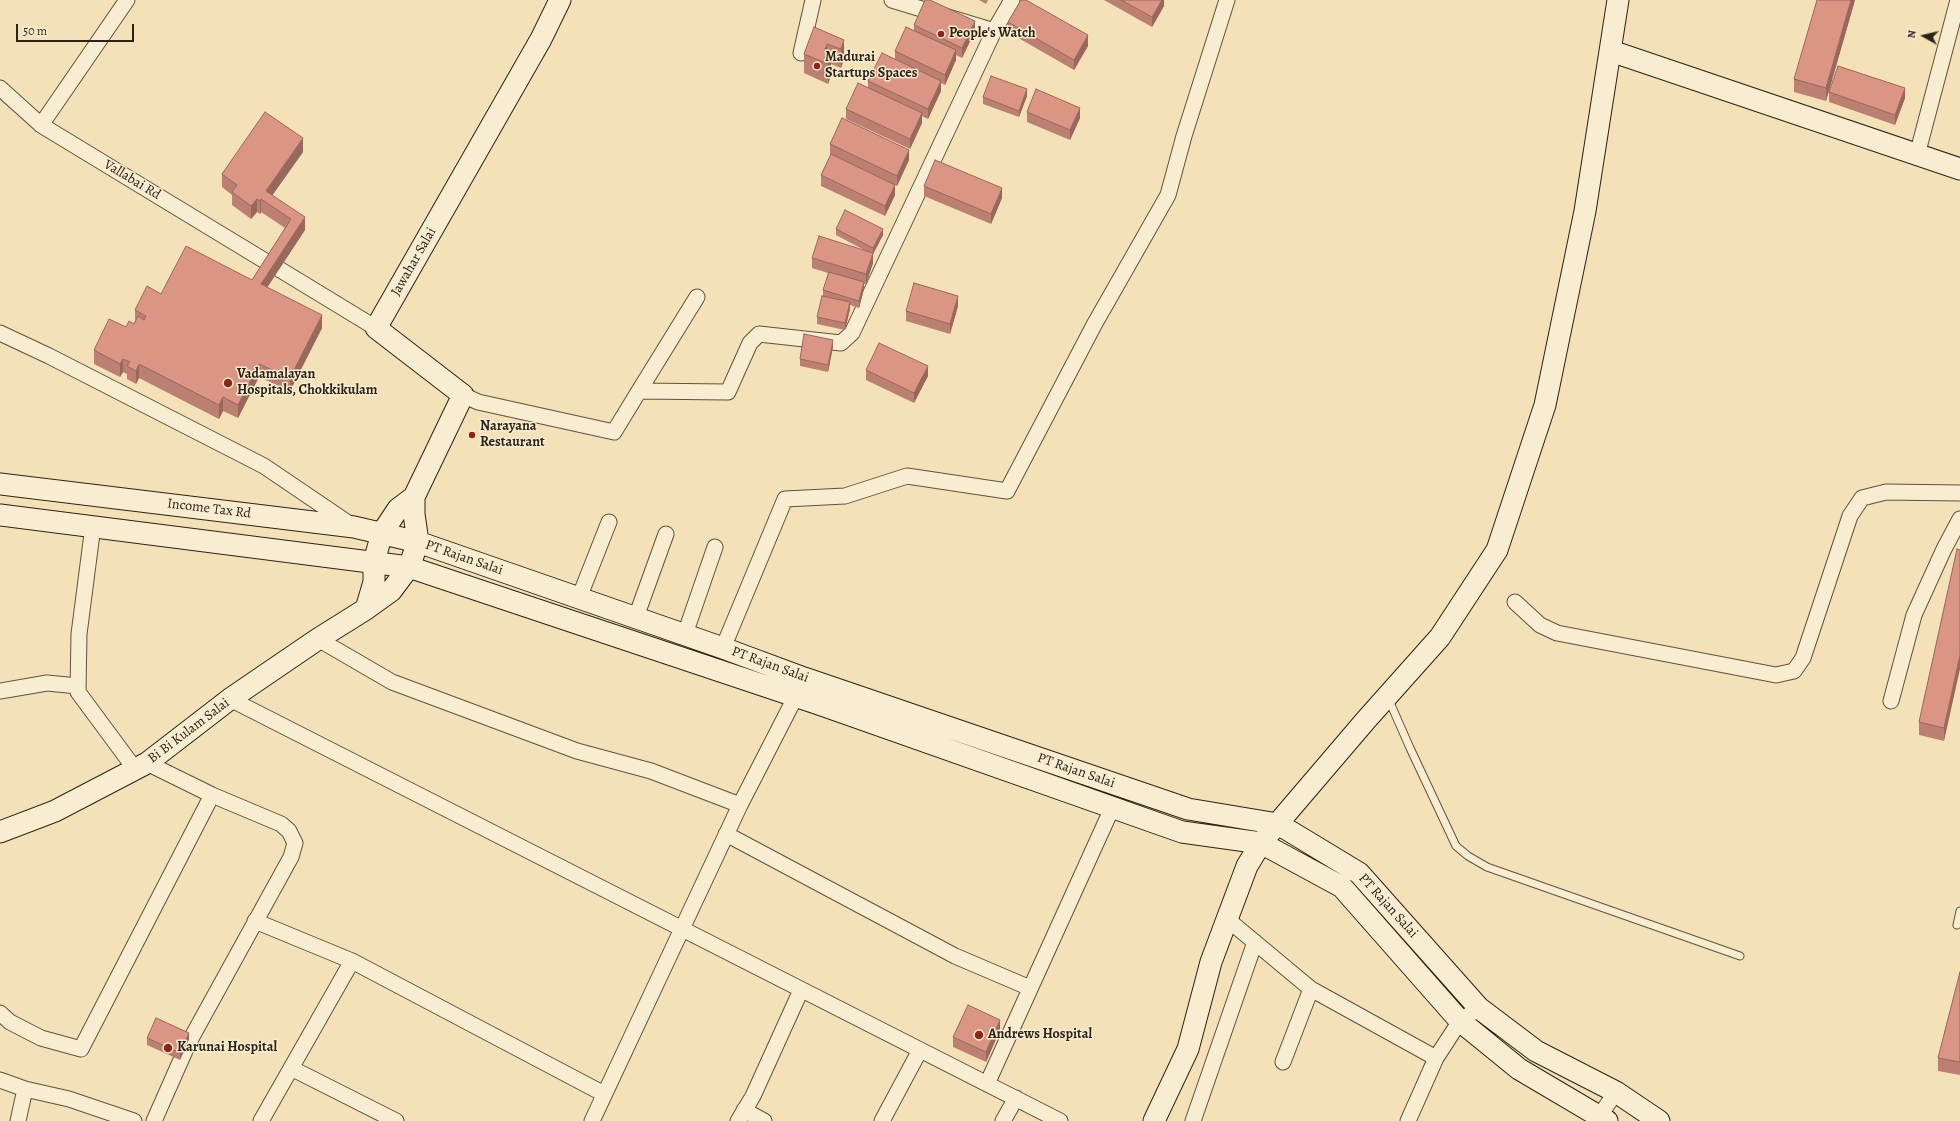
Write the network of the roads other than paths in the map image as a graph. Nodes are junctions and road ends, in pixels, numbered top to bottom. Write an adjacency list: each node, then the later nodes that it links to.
1 (127, 0): 13 (street)
2 (560, 0): 17 (main road, Jawahar Salai)
3 (813, 0): 11 (street)
4 (892, 0): 9 (street)
5 (1012, 0): 9 (street)
6 (1227, 0): 41 (street)
7 (1618, 0): 10 (main road)
8 (1958, 0): 14 (street)
9 (994, 31): 19 (street)
10 (1611, 51): 14 (main road); 45 (main road)
11 (801, 53)
12 (0, 88): 13 (street, Vallabai Rd)
13 (41, 125): 17 (street, Vallabai Rd)
14 (1917, 155): 15 (main road)
15 (1960, 169)
16 (697, 297): 19 (street)
17 (376, 328): 20 (main road)
18 (0, 333): 28 (street)
19 (639, 391): 20 (street)
20 (463, 395): 23 (main road)
21 (0, 484): 28 (main road, Income Tax Rd)
22 (1960, 493): 36 (street)
23 (414, 497): 29 (main road); 31 (main road)
24 (0, 515): 27 (main road)
25 (1960, 519): 48 (street)
26 (609, 522): 35 (street)
27 (93, 526): 33 (main road); 43 (street)
28 (354, 527): 29 (main road, Income Tax Rd)
29 (382, 533): 31 (main road, Income Tax Rd); 33 (main road)
30 (666, 534): 38 (street)
31 (418, 542): 34 (main road, Bi Bi Kulam Salai); 35 (main road, PT Rajan Salai)
32 (715, 547): 39 (street)
33 (374, 562): 34 (main road); 37 (main road)
34 (409, 567): 37 (main road, Bi Bi Kulam Salai); 46 (main road, PT Rajan Salai)
35 (579, 598): 38 (main road, PT Rajan Salai)
36 (1515, 602)
37 (366, 609): 40 (main road, Bi Bi Kulam Salai)
38 (636, 617): 39 (main road, PT Rajan Salai)
39 (685, 634): 41 (main road, PT Rajan Salai)
40 (318, 639): 47 (main road, Bi Bi Kulam Salai); 53 (street)
41 (723, 648): 42 (main road, PT Rajan Salai)
42 (804, 678): 46 (street); 49 (main road, PT Rajan Salai)
43 (78, 686): 44 (street); 51 (street)
44 (0, 691)
45 (1387, 696): 55 (main road); 65 (lane)
46 (796, 697): 50 (main road, PT Rajan Salai); 53 (street)
47 (230, 699): 51 (main road, Bi Bi Kulam Salai); 63 (street)
48 (1891, 701)
49 (1006, 747): 50 (main road); 55 (main road, PT Rajan Salai)
50 (995, 765): 54 (main road, PT Rajan Salai)
51 (141, 766): 52 (street); 56 (main road, Bi Bi Kulam Salai)
52 (212, 795): 61 (street); 71 (street)
53 (740, 805): 57 (street)
54 (1113, 806): 58 (main road, PT Rajan Salai); 67 (street)
55 (1278, 824): 58 (main road); 70 (main road, PT Rajan Salai)
56 (0, 832)
57 (726, 834): 63 (street); 67 (street)
58 (1261, 843): 60 (main road); 72 (main road, PT Rajan Salai)
59 (1960, 911): 62 (lane)
60 (1227, 919): 64 (street); 95 (main road)
61 (255, 921): 66 (street); 87 (street)
62 (1956, 924)
63 (682, 929): 69 (street); 81 (street)
64 (1254, 942): 68 (street); 96 (street)
65 (1740, 956)
66 (352, 962): 76 (street); 81 (street)
67 (1030, 988): 78 (street)
68 (1311, 989): 74 (street); 75 (street)
69 (801, 990): 73 (street); 83 (street)
70 (1479, 1008): 72 (street); 80 (main road, PT Rajan Salai)
71 (0, 1013)
72 (1460, 1021): 74 (street); 84 (main road, PT Rajan Salai)
73 (920, 1050): 78 (street); 92 (street)
74 (1436, 1058): 97 (street)
75 (1283, 1062)
76 (292, 1068): 88 (street); 89 (street)
77 (0, 1080): 79 (street)
78 (987, 1084): 82 (street)
79 (25, 1089): 85 (street); 86 (street)
80 (1616, 1092): 84 (street); 98 (main road, PT Rajan Salai)
81 (604, 1094): 90 (street)
82 (1016, 1098): 93 (street); 94 (street)
83 (741, 1115): 91 (street)
84 (1601, 1119)
85 (18, 1121)
86 (134, 1121)
87 (154, 1121)
88 (261, 1121)
89 (396, 1121)
90 (592, 1121)
91 (764, 1121)
92 (882, 1121)
93 (1004, 1121)
94 (1060, 1121)
95 (1154, 1121)
96 (1194, 1121)
97 (1408, 1121)
98 (1659, 1121)

